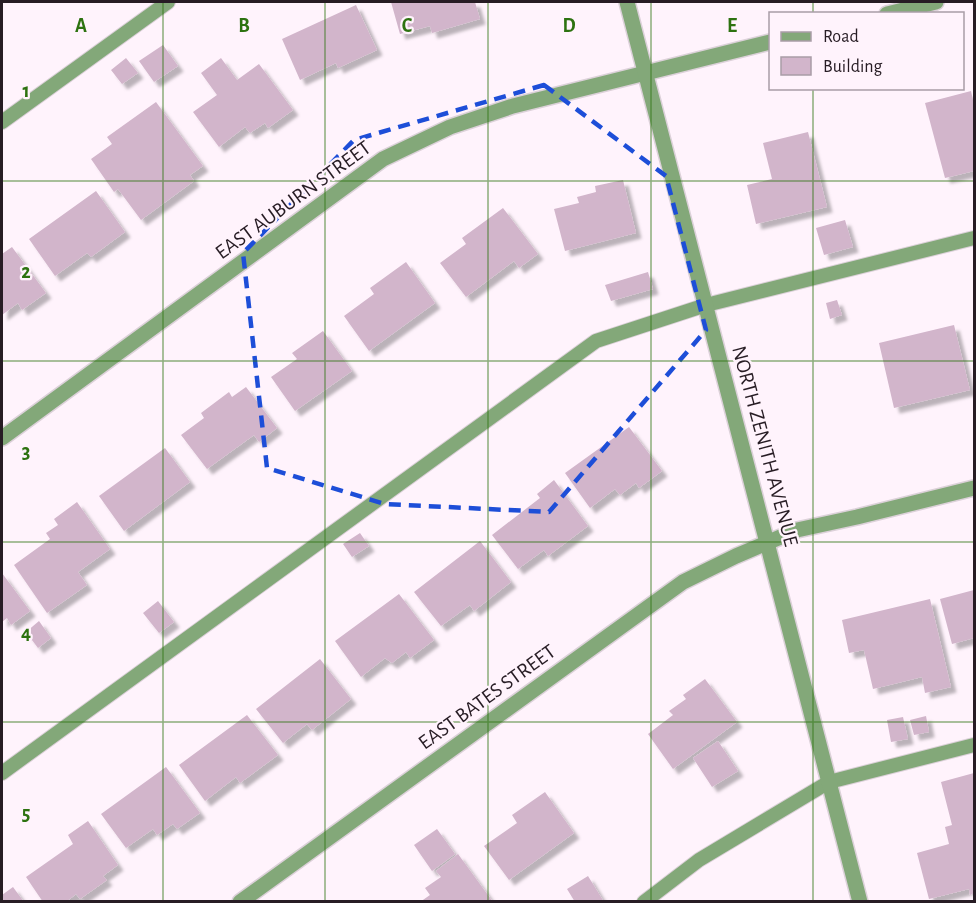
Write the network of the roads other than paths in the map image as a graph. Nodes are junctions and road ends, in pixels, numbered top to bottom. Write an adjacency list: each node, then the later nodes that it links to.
1 (168, 2): 7 (lane)
2 (627, 2): 6 (street, NORTH ZENITH AVENUE)
3 (936, 2): 4 (street)
4 (895, 12)
5 (769, 42): 6 (street, EAST AUBURN STREET)
6 (646, 73): 9 (street, NORTH ZENITH AVENUE); 10 (street, EAST AUBURN STREET)
7 (2, 122)
8 (975, 238): 9 (lane)
9 (706, 304): 12 (street, NORTH ZENITH AVENUE); 14 (lane)
10 (2, 438)
11 (975, 488): 12 (street)
12 (768, 542): 15 (street, NORTH ZENITH AVENUE); 16 (street, EAST BATES STREET)
13 (975, 745): 15 (lane)
14 (2, 773)
15 (830, 782): 17 (lane); 18 (street, NORTH ZENITH AVENUE)
16 (240, 902)
17 (644, 902)
18 (860, 902)

